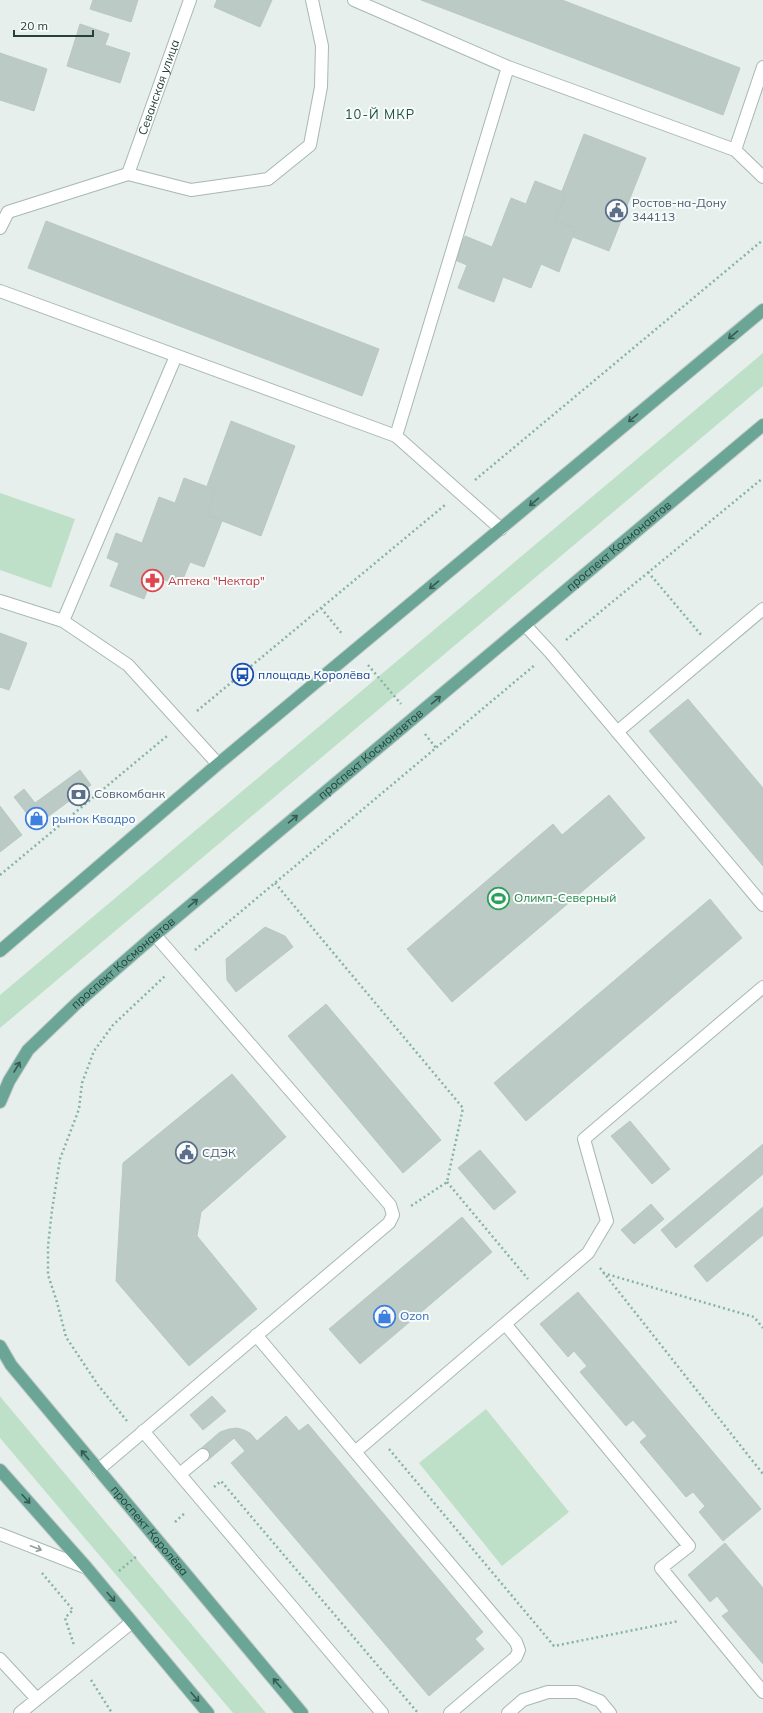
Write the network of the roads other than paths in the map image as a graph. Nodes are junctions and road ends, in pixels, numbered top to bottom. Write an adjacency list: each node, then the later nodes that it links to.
1 (190, 0): 7 (street, Севанская улица)
2 (312, 0): 7 (street)
3 (354, 0): 5 (street)
4 (763, 66): 6 (street)
5 (508, 67): 6 (street); 14 (street)
6 (735, 150): 8 (street)
7 (128, 174): 9 (street)
8 (763, 177)
9 (0, 228)
10 (0, 291): 12 (street)
11 (763, 310): 15 (main road, one-way to 15)
12 (176, 356): 14 (street); 18 (street)
13 (763, 425): 19 (main road, проспект Космонавтов)
14 (396, 436): 15 (street)
15 (501, 529): 21 (main road, one-way to 21)
16 (0, 601): 18 (street)
17 (763, 609): 20 (street)
18 (63, 620): 21 (street)
19 (525, 625): 20 (street); 23 (main road, проспект Космонавтов, one-way to 19)
20 (617, 732): 22 (street)
21 (218, 764): 24 (main road)
22 (763, 905)
23 (155, 935): 26 (main road, проспект Космонавтов, one-way to 23); 28 (street)
24 (0, 951)
25 (763, 987): 27 (street)
26 (0, 1102)
27 (506, 1325): 31 (street); 40 (street)
28 (256, 1335): 30 (street); 31 (street)
29 (0, 1346): 34 (main road, проспект Королёва, one-way to 29)
30 (143, 1431): 34 (street); 35 (street)
31 (355, 1452): 46 (street)
32 (203, 1456): 35 (street)
33 (0, 1470): 37 (main road, one-way to 37)
34 (98, 1470): 44 (main road, проспект Королёва, one-way to 34)
35 (180, 1474): 45 (street)
36 (0, 1534): 37 (street, one-way to 37)
37 (87, 1568): 38 (main road, one-way to 38)
38 (132, 1622): 41 (street); 43 (main road, one-way to 43)
39 (0, 1659): 41 (street)
40 (763, 1692)
41 (37, 1699): 42 (street)
42 (20, 1713)
43 (208, 1713)
44 (302, 1713)
45 (382, 1713)
46 (450, 1713)
47 (508, 1713): 48 (street)
48 (610, 1713)

